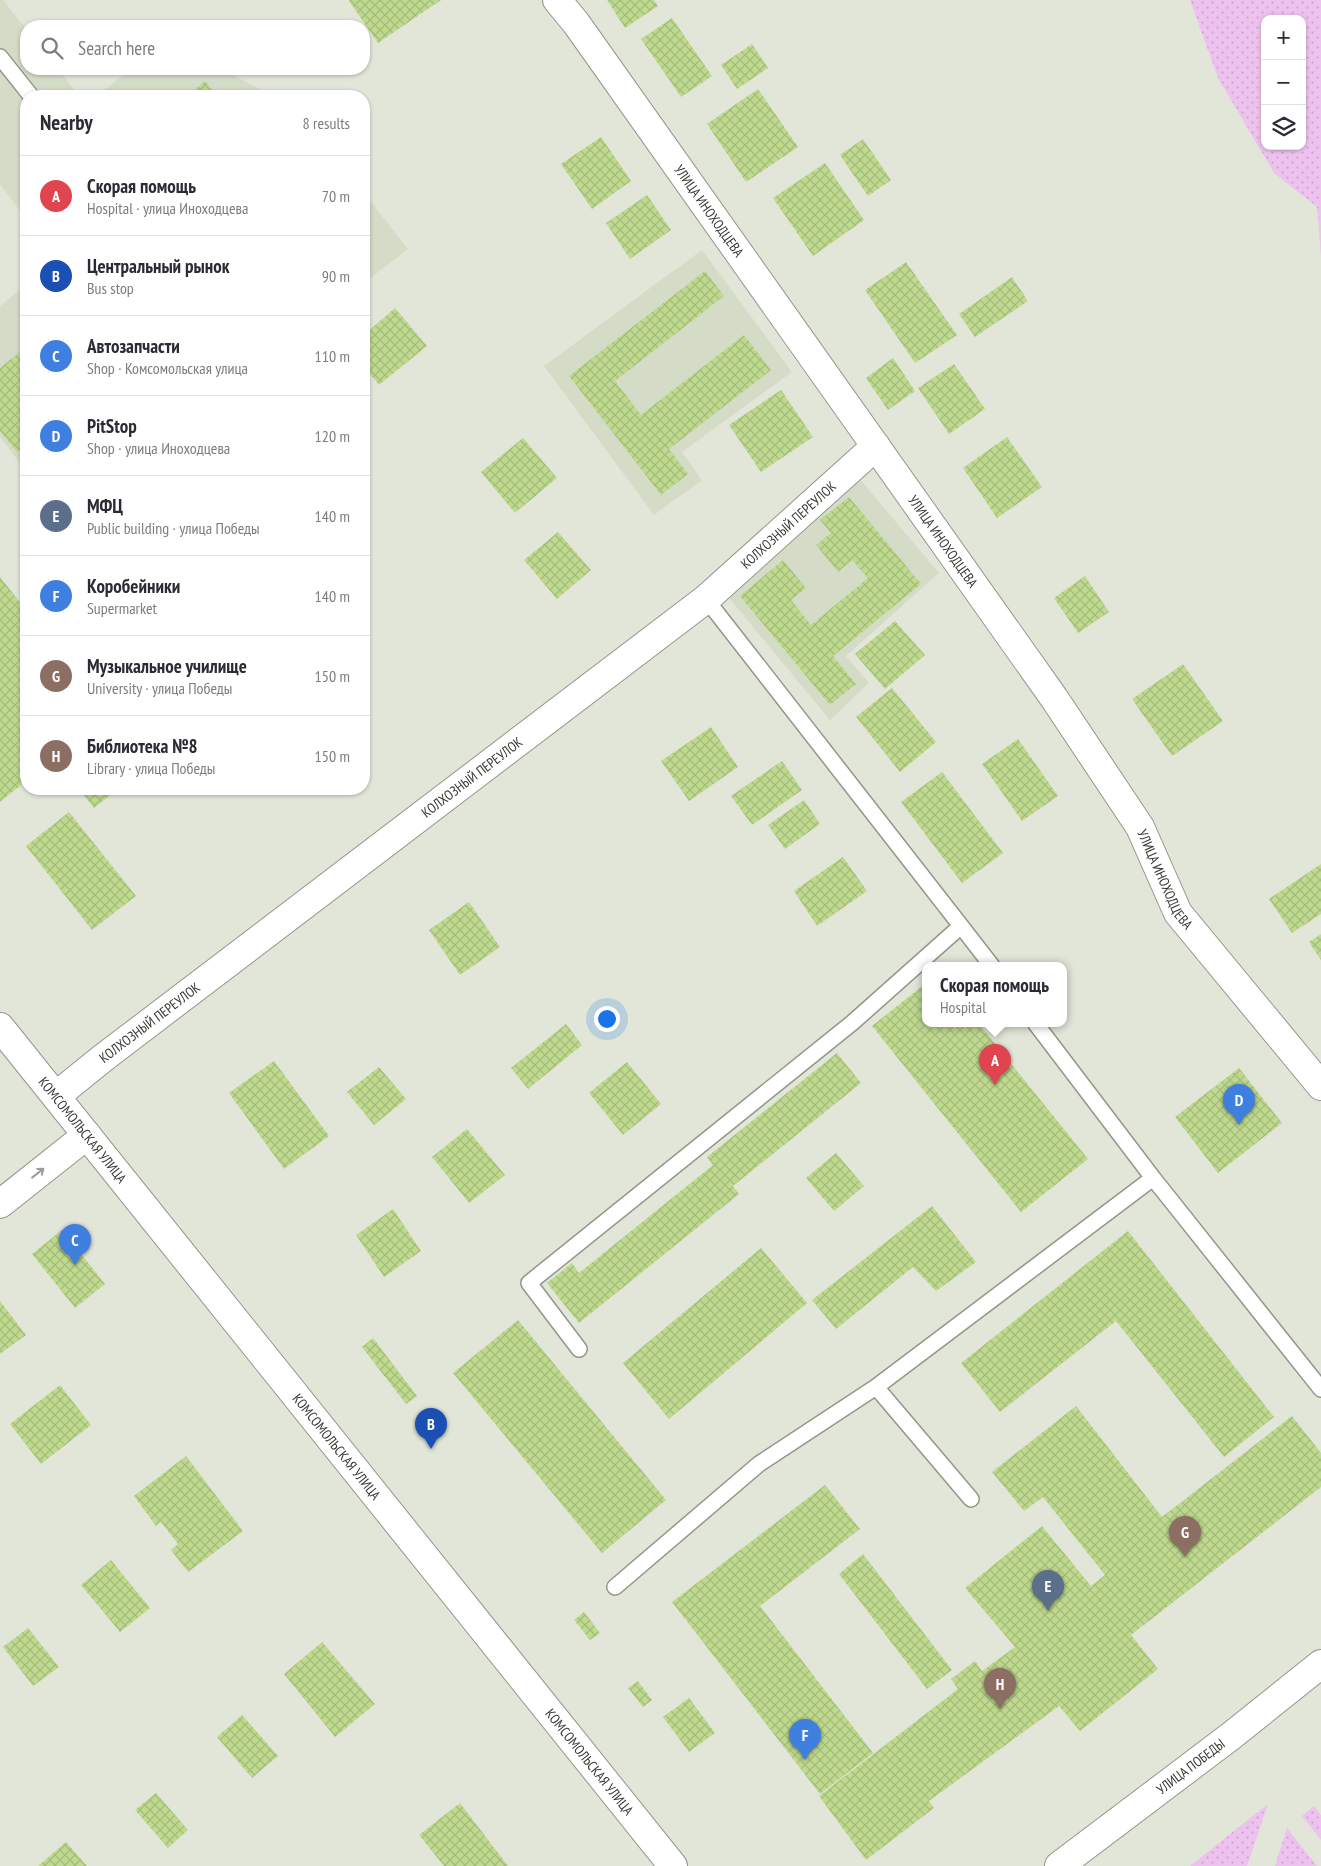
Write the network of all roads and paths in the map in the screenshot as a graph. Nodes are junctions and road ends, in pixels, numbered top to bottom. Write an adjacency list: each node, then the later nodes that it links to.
1 (557, 0): 4 (street, УЛИЦА ИНОХОДЦЕВА)
2 (0, 56): 3 (lane)
3 (26, 90)
4 (876, 446): 5 (street, КОЛХОЗНЫЙ ПЕРЕУЛОК); 10 (street, УЛИЦА ИНОХОДЦЕВА)
5 (706, 599): 6 (lane); 11 (street, КОЛХОЗНЫЙ ПЕРЕУЛОК)
6 (961, 926): 7 (lane); 15 (lane)
7 (989, 962)
8 (0, 1027): 11 (street, КОМСОМОЛЬСКАЯ УЛИЦА)
9 (1038, 1027): 13 (lane)
10 (1321, 1086)
11 (56, 1096): 12 (street, КОМСОМОЛЬСКАЯ УЛИЦА)
12 (87, 1135): 14 (street, one-way to 12); 21 (street, КОМСОМОЛЬСКАЯ УЛИЦА)
13 (1153, 1178): 16 (lane); 17 (lane)
14 (0, 1204)
15 (579, 1349)
16 (876, 1387): 18 (lane); 19 (lane)
17 (1321, 1389)
18 (971, 1499)
19 (615, 1587)
20 (1321, 1664): 22 (street, УЛИЦА ПОБЕДЫ)
21 (674, 1866)
22 (1059, 1866)

